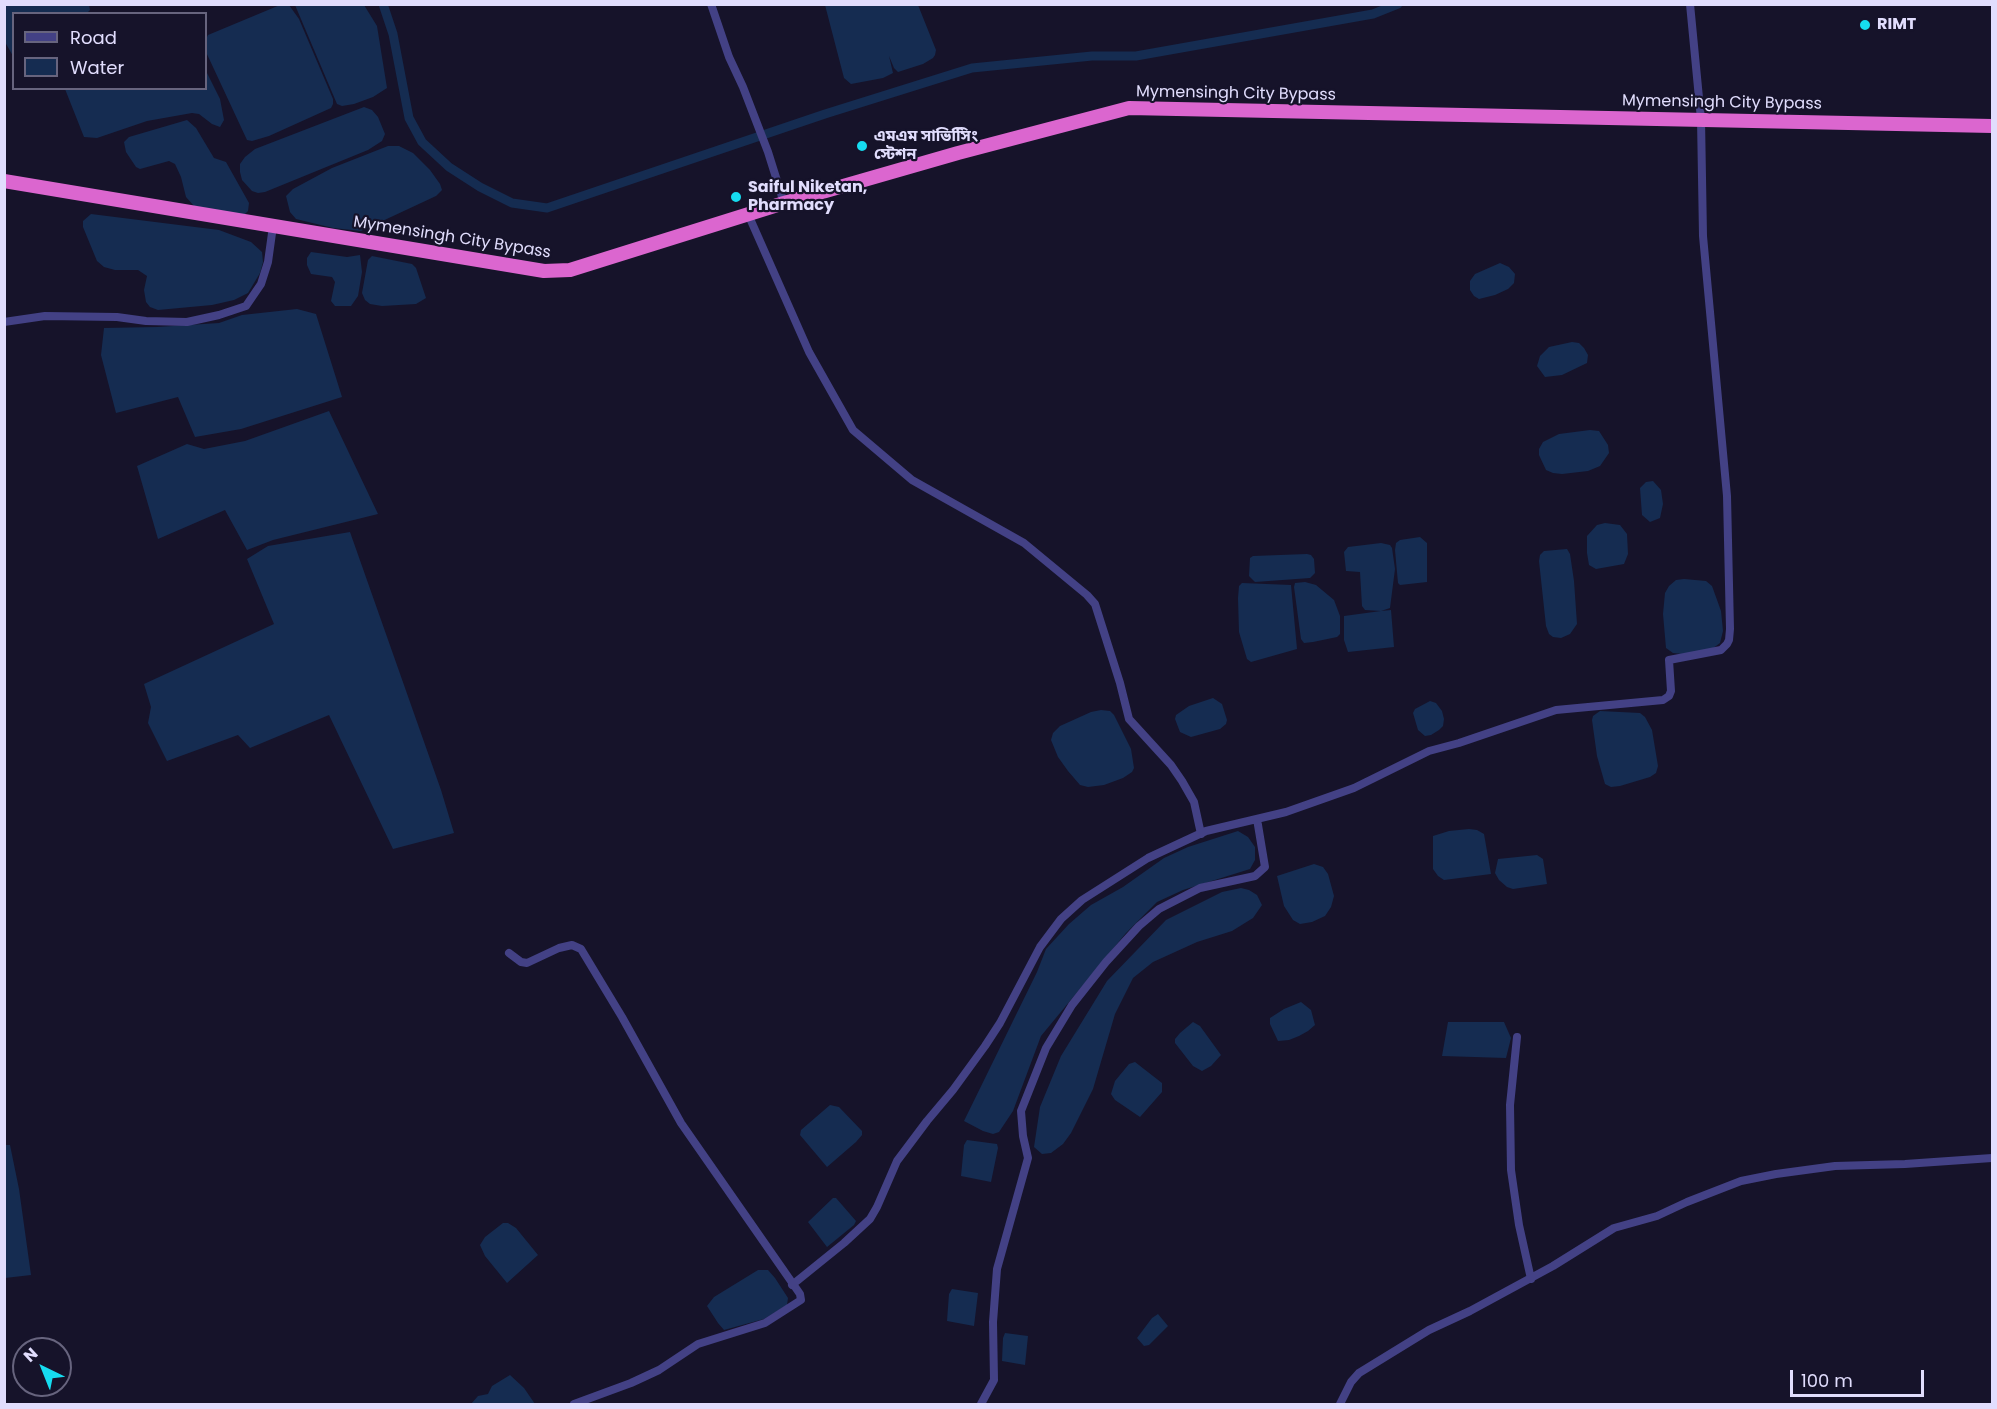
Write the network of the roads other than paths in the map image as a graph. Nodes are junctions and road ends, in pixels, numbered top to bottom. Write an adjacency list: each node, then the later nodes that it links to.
1 (711, 4): 6 (street)
2 (1690, 4): 3 (street)
3 (1701, 119): 4 (highway, Mymensingh City Bypass); 6 (highway, Mymensingh City Bypass); 10 (street)
4 (1992, 126)
5 (4, 181): 8 (highway, Mymensingh City Bypass)
6 (784, 203): 7 (highway, Mymensingh City Bypass)
7 (748, 214): 8 (highway, Mymensingh City Bypass); 11 (street)
8 (273, 226): 9 (street)
9 (4, 322)
10 (1257, 819): 11 (street); 18 (street)
11 (1201, 834): 16 (street)
12 (509, 953): 16 (street)
13 (1517, 1037): 15 (street)
14 (1992, 1158): 15 (street)
15 (1531, 1279): 19 (street)
16 (792, 1285): 17 (street)
17 (574, 1404)
18 (981, 1404)
19 (1340, 1404)

